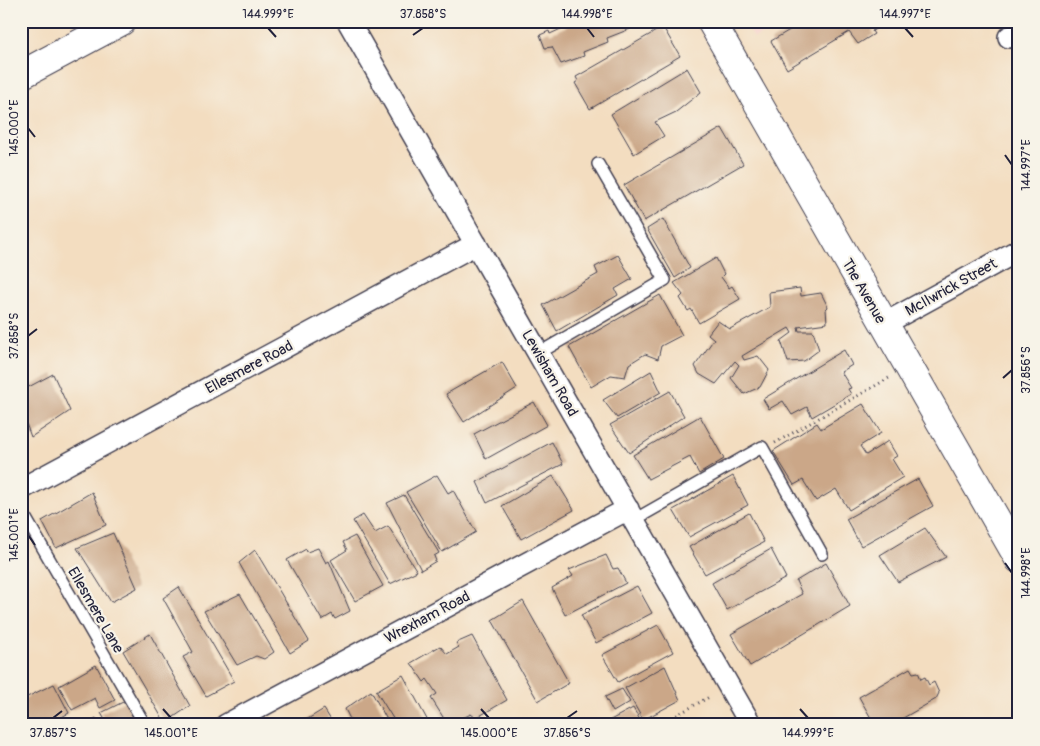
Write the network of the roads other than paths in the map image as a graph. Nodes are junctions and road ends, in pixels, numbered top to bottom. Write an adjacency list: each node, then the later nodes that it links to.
1 (122, 21): 4 (main road)
2 (348, 21): 6 (street, Lewisham Road)
3 (712, 21): 8 (main road, The Avenue)
4 (21, 75)
5 (598, 164): 9 (lane)
6 (476, 244): 9 (street, Lewisham Road); 10 (street, Ellesmere Road)
7 (1019, 250): 8 (street, McIlwrick Street)
8 (884, 324): 14 (main road, The Avenue)
9 (539, 353): 12 (street, Lewisham Road)
10 (21, 489)
11 (21, 510): 15 (lane, Ellesmere Lane)
12 (631, 514): 13 (lane); 16 (street, Wrexham Road); 17 (street, Lewisham Road)
13 (822, 554)
14 (1019, 559)
15 (145, 725)
16 (226, 725)
17 (751, 725)

